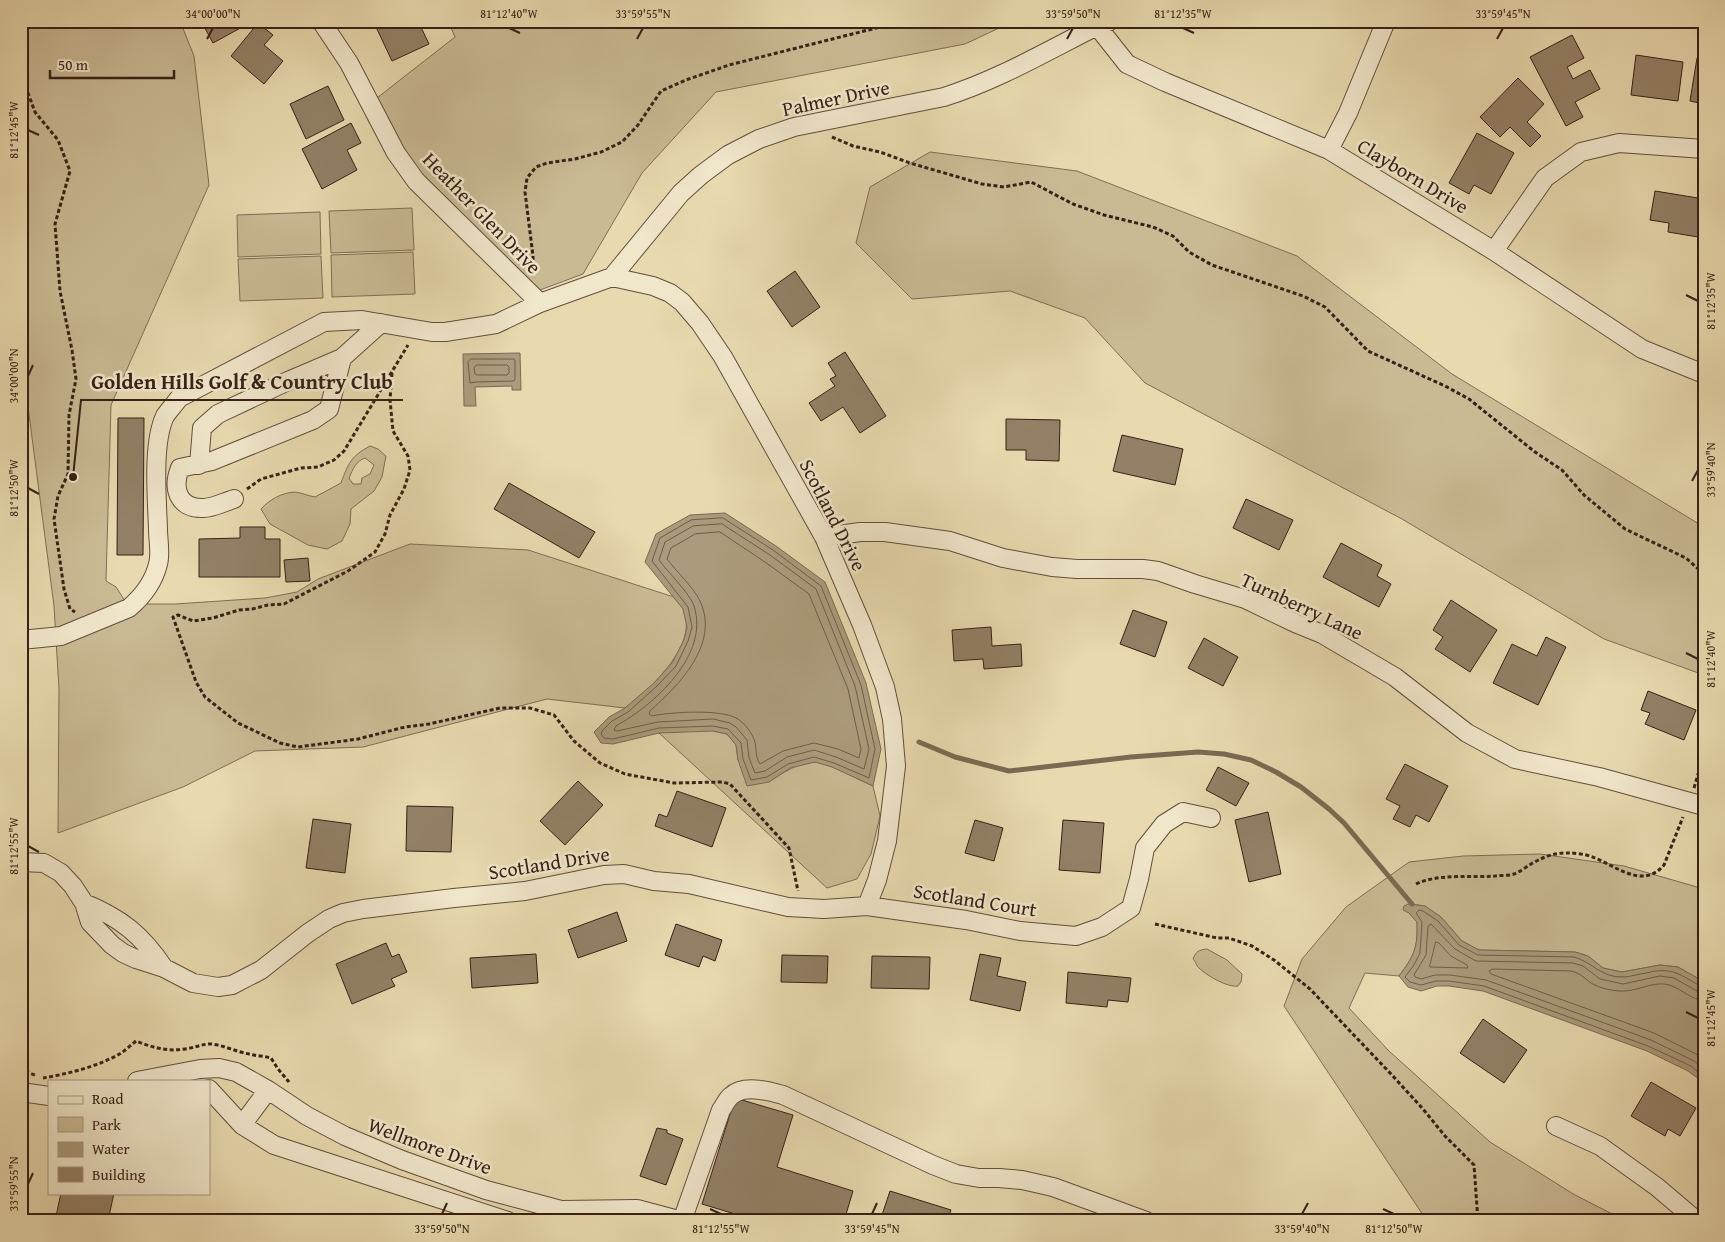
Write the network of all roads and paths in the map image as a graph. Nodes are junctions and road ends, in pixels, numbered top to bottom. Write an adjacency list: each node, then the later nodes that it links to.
1 (321, 21): 11 (street, Heather Glen Drive)
2 (893, 21): 11 (path)
3 (1386, 21): 8 (street)
4 (1104, 24): 6 (street, Palmer Drive); 8 (street, Clayborn Drive)
5 (21, 74): 21 (path)
6 (809, 123): 10 (street, Palmer Drive); 20 (path)
7 (1704, 149): 9 (street)
8 (1329, 150): 9 (street, Clayborn Drive)
9 (1494, 251): 16 (street, Clayborn Drive)
10 (612, 278): 11 (street); 19 (street, Scotland Drive)
11 (537, 299): 13 (street)
12 (381, 323): 13 (street); 14 (street); 22 (street)
13 (418, 329): 15 (path)
14 (342, 358): 17 (street); 17 (street)
15 (392, 373): 18 (path); 30 (path)
16 (1704, 374)
17 (199, 465): 18 (street)
18 (234, 498)
19 (824, 537): 24 (street, Turnberry Lane); 29 (street, Scotland Drive)
20 (1704, 574)
21 (80, 615)
22 (21, 640)
23 (1704, 754): 24 (path)
24 (1696, 804): 27 (path)
25 (1211, 818): 29 (street, Scotland Court)
26 (21, 862): 28 (street, Scotland Drive)
27 (1416, 884)
28 (84, 903): 32 (street, Scotland Drive); 32 (street, Scotland Drive)
29 (867, 906): 30 (street, Scotland Drive)
30 (800, 908): 32 (street, Scotland Drive)
31 (1155, 924): 46 (path)
32 (164, 968)
33 (179, 1073): 34 (street, Wellmore Drive); 35 (street); 37 (street, Wellmore Drive)
34 (142, 1080)
35 (193, 1080)
36 (210, 1090): 40 (street)
37 (268, 1090): 40 (street); 42 (street, Wellmore Drive)
38 (21, 1092): 39 (street)
39 (48, 1096)
40 (242, 1125): 43 (street)
41 (1556, 1126): 47 (street)
42 (510, 1197): 43 (street); 44 (street, Wellmore Drive)
43 (504, 1220)
44 (682, 1221): 45 (street)
45 (1146, 1221)
46 (1478, 1221)
47 (1697, 1221)

